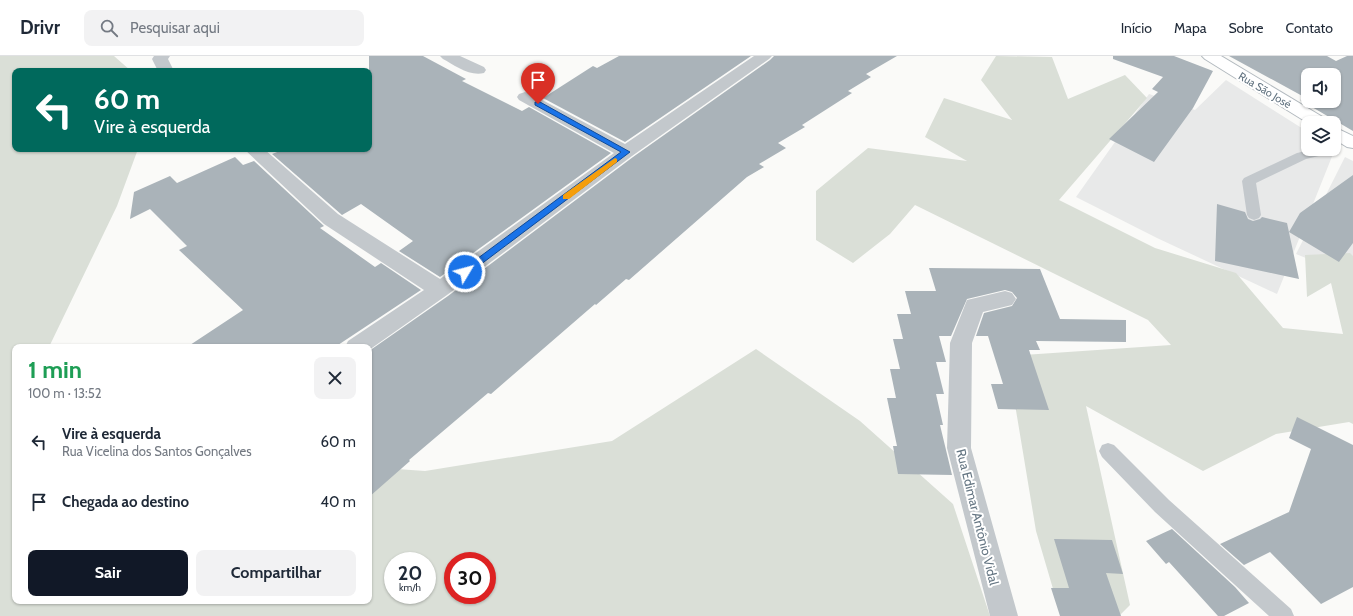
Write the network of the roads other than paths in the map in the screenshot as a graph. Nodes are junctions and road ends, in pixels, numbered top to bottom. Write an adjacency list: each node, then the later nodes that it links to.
1 (162, 56): 5 (street)
2 (448, 56): 6 (street)
3 (763, 56): 13 (street)
4 (1210, 56): 8 (street, Rua São José)
5 (164, 68)
6 (478, 70)
7 (525, 97): 13 (street)
8 (1309, 116)
9 (1341, 136): 10 (street)
10 (1353, 143): 11 (lane)
11 (1341, 146)
12 (256, 152): 16 (street)
13 (626, 152): 16 (street)
14 (1302, 156): 15 (lane)
15 (1254, 214)
16 (440, 290): 18 (street)
17 (1005, 299): 20 (street, Rua Edimar Antônio Vidal)
18 (360, 344)
19 (1108, 450): 21 (lane)
20 (1004, 616)
21 (1284, 616)

